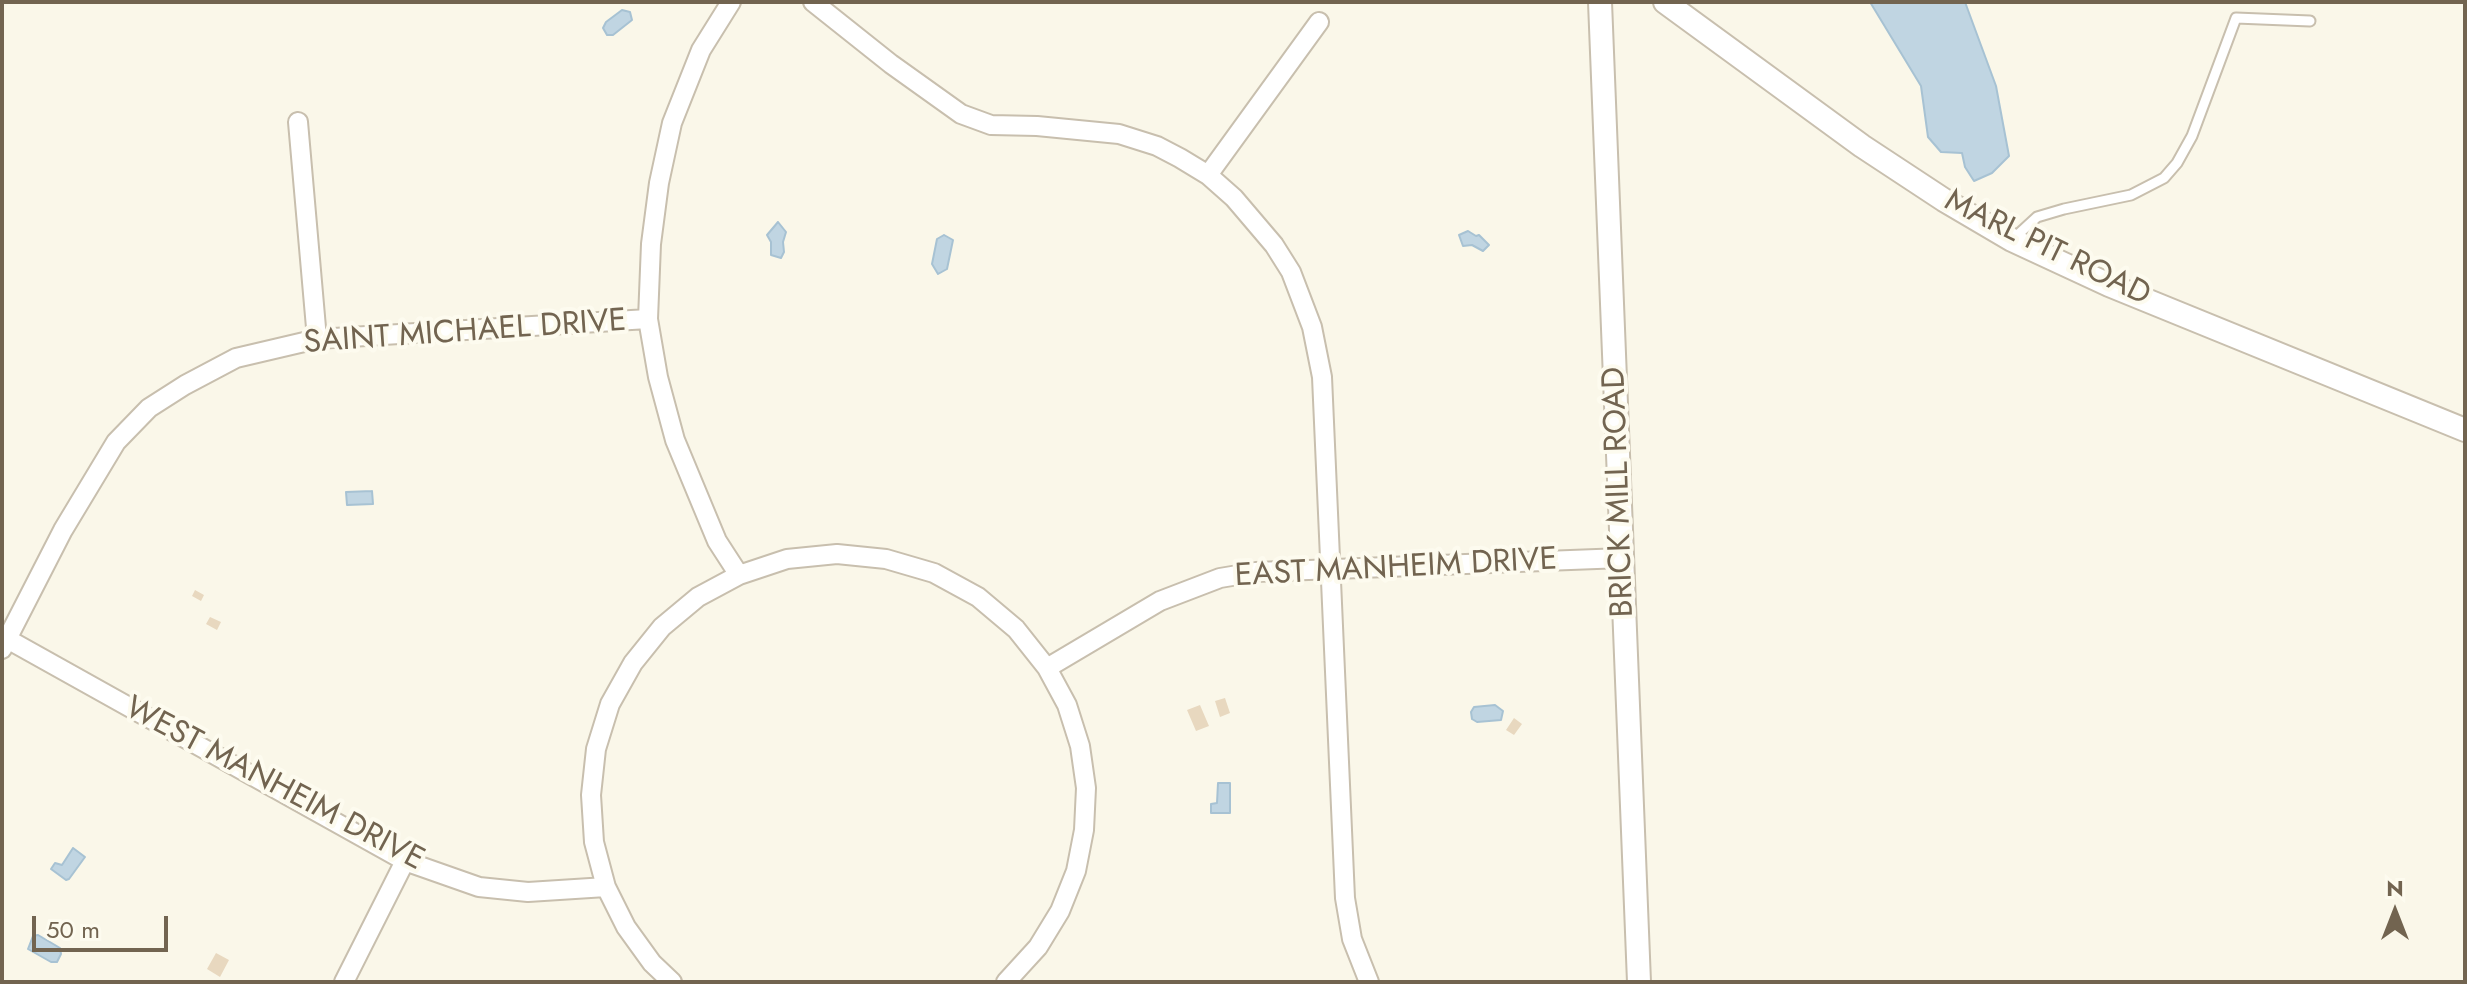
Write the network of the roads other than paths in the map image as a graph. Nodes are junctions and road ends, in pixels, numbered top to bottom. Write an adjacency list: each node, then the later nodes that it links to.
1 (731, 2): 10 (street)
2 (813, 2): 8 (street)
3 (1600, 2): 13 (street, BRICK MILL ROAD)
4 (1665, 2): 9 (street, MARL PIT ROAD)
5 (2310, 21): 9 (lane)
6 (1319, 22): 8 (street)
7 (298, 122): 11 (street)
8 (1208, 175): 14 (street)
9 (2012, 240): 12 (street, MARL PIT ROAD)
10 (648, 319): 11 (street, SAINT MICHAEL DRIVE); 15 (street)
11 (317, 339): 16 (street, SAINT MICHAEL DRIVE)
12 (2465, 430)
13 (1623, 558): 14 (street, EAST MANHEIM DRIVE); 24 (street, BRICK MILL ROAD)
14 (1332, 569): 17 (street, EAST MANHEIM DRIVE); 23 (street)
15 (739, 575): 17 (street); 19 (street)
16 (4, 641): 18 (street, WEST MANHEIM DRIVE)
17 (1047, 668): 22 (street)
18 (405, 861): 19 (street, WEST MANHEIM DRIVE); 20 (street)
19 (606, 887): 21 (street)
20 (344, 982)
21 (672, 982)
22 (1006, 982)
23 (1369, 982)
24 (1639, 982)

